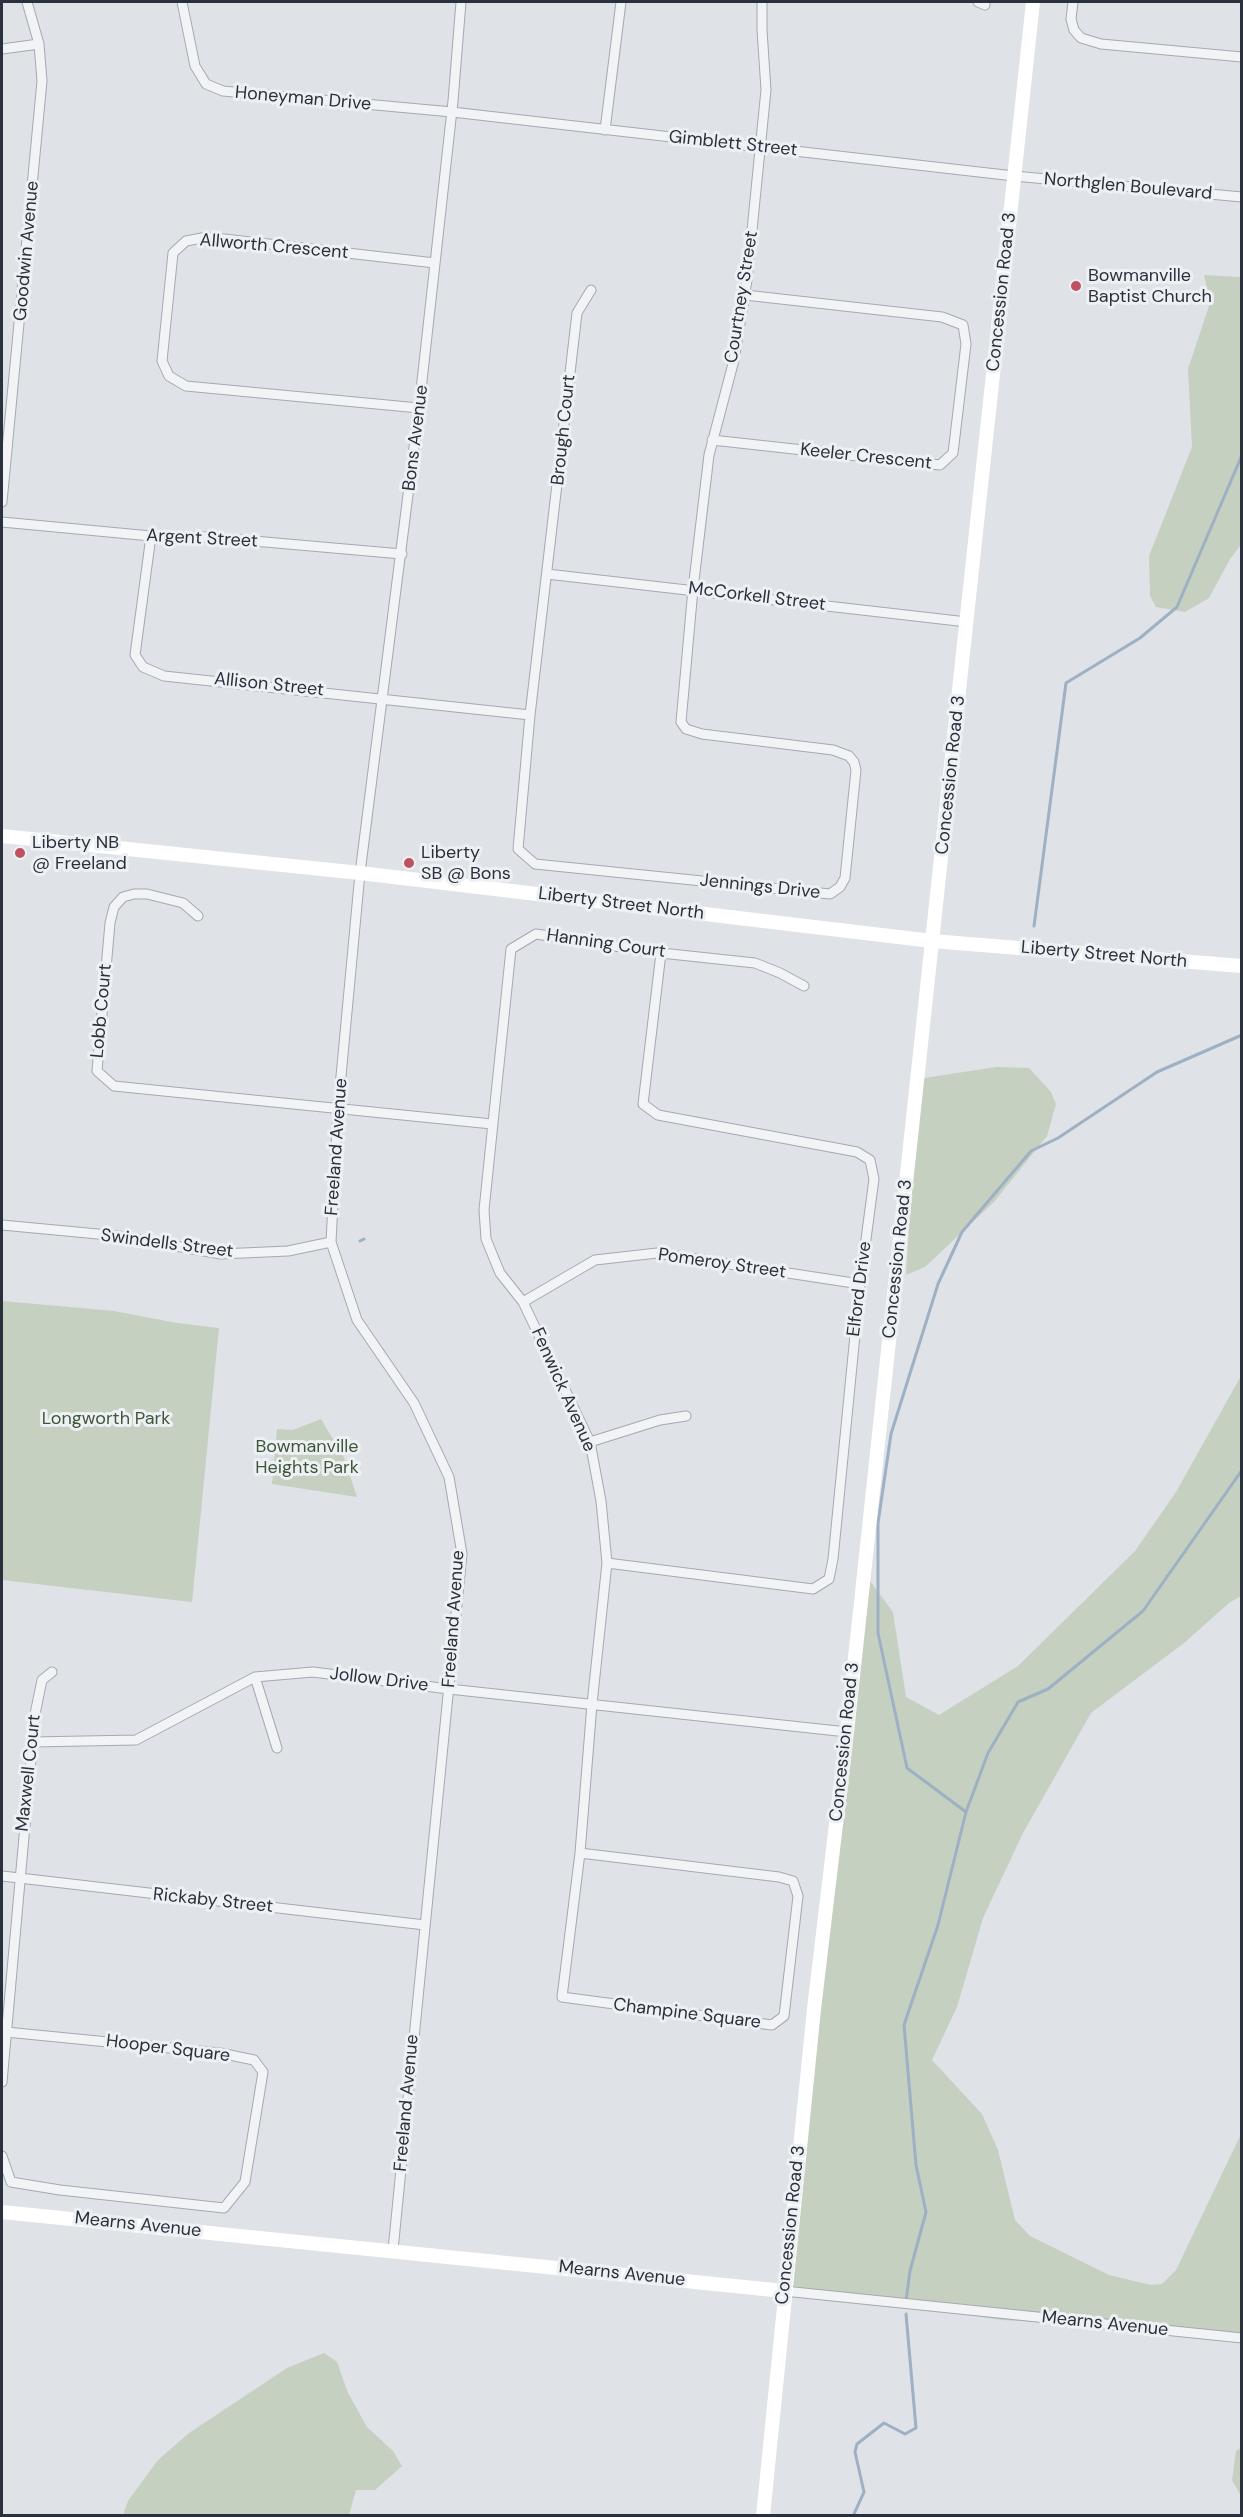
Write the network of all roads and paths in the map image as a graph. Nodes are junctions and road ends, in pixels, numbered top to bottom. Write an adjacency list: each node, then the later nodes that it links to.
1 (27, 2): 8 (street, Goodwin Avenue)
2 (182, 2): 11 (street, Honeyman Drive)
3 (461, 2): 11 (street, Bons Avenue)
4 (621, 2): 12 (street)
5 (762, 2): 13 (street, Courtney Street)
6 (1033, 2): 14 (street, Concession Road 3)
7 (1073, 2): 10 (street)
8 (39, 44): 9 (street); 21 (street, Goodwin Avenue)
9 (2, 49)
10 (1242, 57)
11 (452, 112): 12 (street, Gimblett Street); 16 (street, Bons Avenue)
12 (605, 130): 13 (street, Gimblett Street)
13 (761, 147): 14 (street, Gimblett Street); 18 (street, Courtney Street)
14 (1014, 176): 15 (street, Northglen Boulevard); 27 (street, Concession Road 3)
15 (1242, 197)
16 (435, 263): 19 (street, Bons Avenue); 19 (street, Allworth Crescent)
17 (591, 290): 25 (street, Brough Court)
18 (745, 295): 20 (street, Courtney Street); 20 (street, Keeler Crescent)
19 (419, 408): 24 (street, Bons Avenue)
20 (712, 440): 26 (street, Courtney Street)
21 (2, 501)
22 (2, 522): 23 (street, Argent Street)
23 (151, 536): 24 (street, Argent Street); 28 (street, Allison Street)
24 (402, 554): 28 (street, Bons Avenue)
25 (547, 574): 26 (street, McCorkell Street); 29 (street, Jennings Drive)
26 (693, 589): 27 (street, McCorkell Street); 29 (street, Jennings Drive)
27 (967, 622): 33 (street, Concession Road 3)
28 (382, 697): 29 (street, Allison Street); 31 (street, Bons Avenue)
29 (530, 715)
30 (2, 836): 31 (street, Liberty Street North)
31 (360, 873): 33 (street, Liberty Street North); 37 (street, Freeland Avenue)
32 (198, 916): 37 (street, Lobb Court)
33 (933, 940): 35 (street, Liberty Street North); 50 (street, Concession Road 3)
34 (661, 953): 36 (street, Hanning Court); 38 (street, Hanning Court); 41 (street, Elford Drive)
35 (1242, 966)
36 (804, 986)
37 (338, 1108): 38 (street); 40 (street, Freeland Avenue)
38 (492, 1124): 42 (street, Fenwick Avenue)
39 (2, 1225): 40 (street, Swindells Street)
40 (332, 1242): 48 (street, Freeland Avenue)
41 (860, 1284): 42 (street, Pomeroy Street); 45 (street, Elford Drive)
42 (523, 1302): 44 (street, Fenwick Avenue)
43 (686, 1416): 44 (street)
44 (590, 1442): 45 (street, Fenwick Avenue)
45 (607, 1563): 49 (street, Fenwick Avenue)
46 (52, 1672): 51 (street, Maxwell Court)
47 (255, 1677): 48 (street, Jollow Drive); 51 (street, Jollow Drive); 52 (street)
48 (449, 1689): 49 (street, Jollow Drive); 56 (street, Freeland Avenue)
49 (592, 1704): 50 (street, Jollow Drive); 53 (street, Champine Square)
50 (847, 1732): 62 (street, Concession Road 3)
51 (32, 1742): 55 (street, Maxwell Court)
52 (278, 1748)
53 (579, 1853): 53 (street, Champine Square)
54 (2, 1876): 55 (street, Rickaby Street)
55 (18, 1879): 56 (street, Rickaby Street); 57 (street)
56 (425, 1925): 61 (street, Freeland Avenue)
57 (6, 2032): 58 (street); 59 (street, Hooper Square)
58 (2, 2082)
59 (2, 2156)
60 (2, 2212): 61 (street, Mearns Avenue)
61 (393, 2250): 62 (street, Mearns Avenue)
62 (784, 2291): 63 (street, Mearns Avenue); 64 (street, Concession Road 3)
63 (1242, 2337)
64 (763, 2516)

